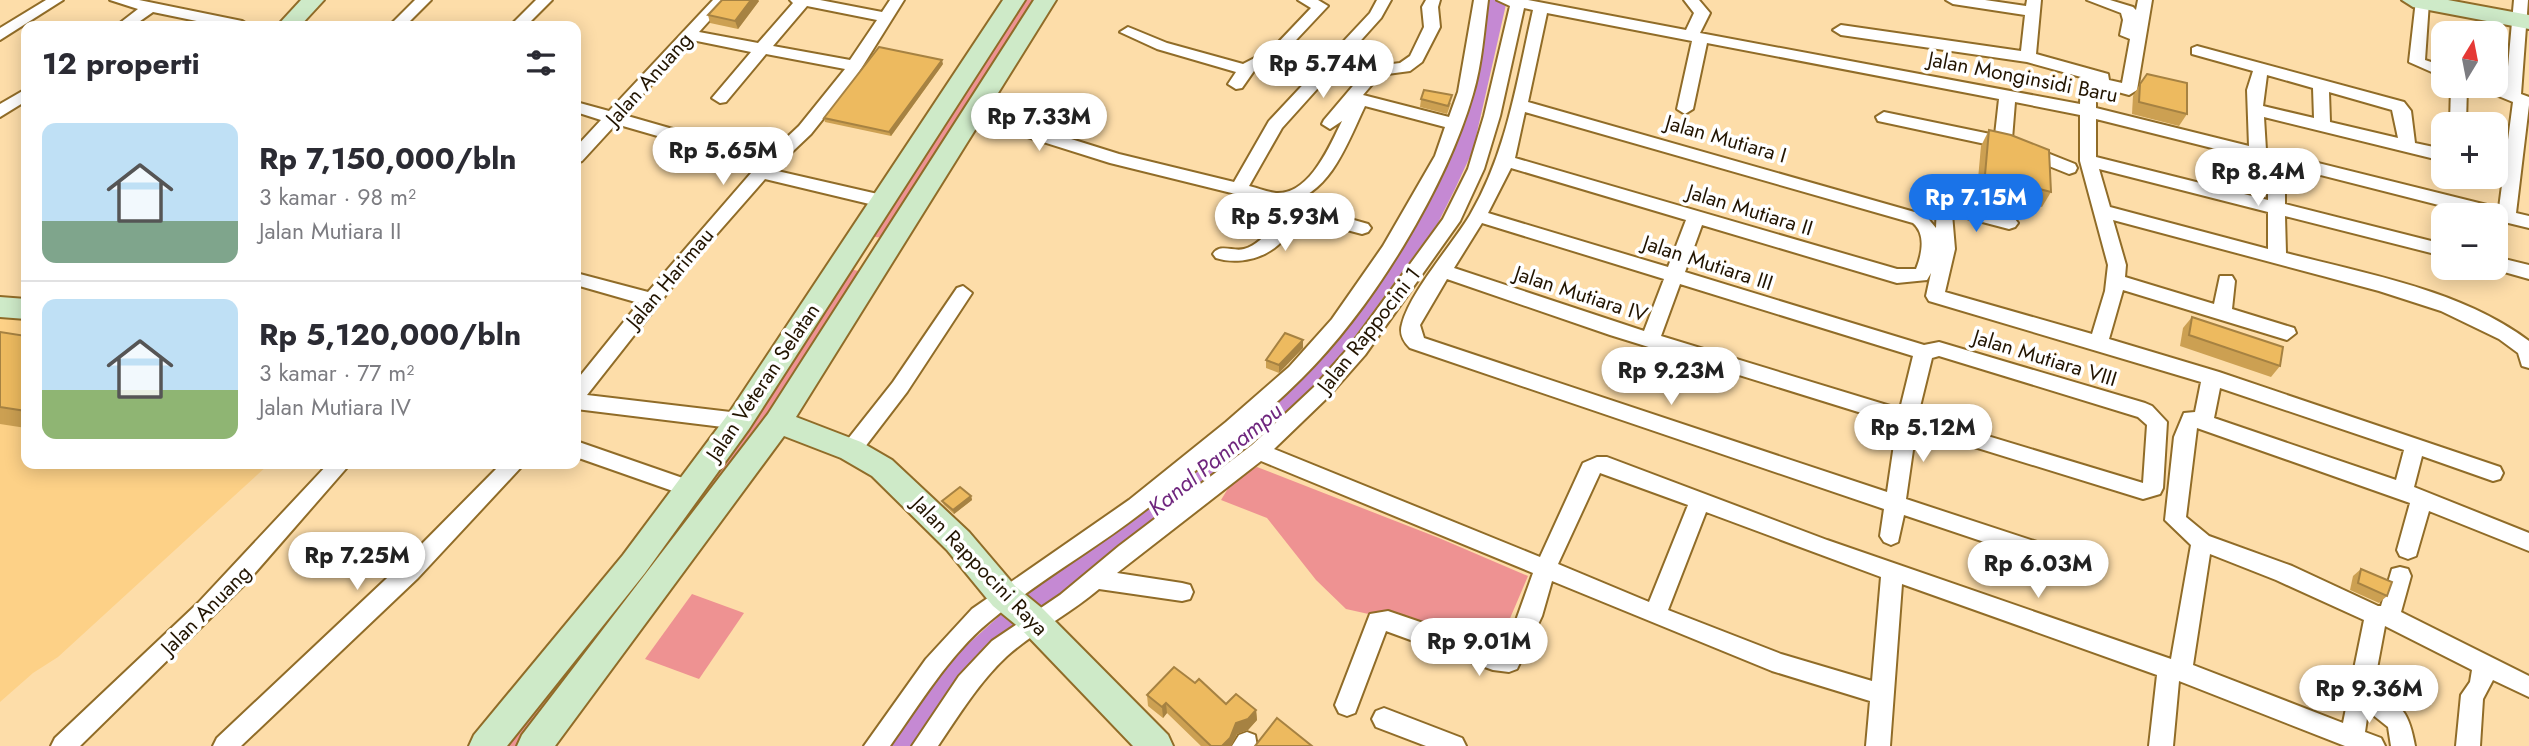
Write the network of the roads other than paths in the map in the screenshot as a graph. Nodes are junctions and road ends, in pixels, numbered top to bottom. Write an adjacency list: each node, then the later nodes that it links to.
1 (56, 0): 27 (street)
2 (117, 0): 22 (street)
3 (313, 0): 30 (main road)
4 (424, 0): 31 (street)
5 (545, 0): 32 (street)
6 (721, 0): 37 (street, Jalan Anuang)
7 (801, 0): 26 (street); 39 (street)
8 (897, 0): 26 (street, Jalan Harimau)
9 (1014, 0): 75 (main road, Jalan Veteran Selatan)
10 (1045, 0): 58 (main road, Jalan Veteran Selatan)
11 (1305, 0): 44 (street)
12 (1384, 0): 74 (street)
13 (1433, 0): 61 (street)
14 (1481, 0): 62 (street)
15 (1691, 0): 24 (street)
16 (1953, 0): 21 (street)
17 (2094, 0): 41 (street)
18 (2145, 0): 56 (street)
19 (2418, 1): 25 (main road); 43 (street)
20 (1512, 2): 23 (street, Jalan Monginsidi Baru); 119 (street, Jalan Rappocini 1)
21 (2033, 5): 41 (street)
22 (150, 7): 28 (street); 29 (street)
23 (1541, 8): 38 (street, Jalan Monginsidi Baru); 52 (street)
24 (1702, 13): 38 (street); 38 (street)
25 (2523, 14): 51 (street)
26 (885, 17): 42 (street, Jalan Harimau)
27 (22, 21)
28 (129, 21)
29 (218, 21)
30 (293, 21)
31 (401, 21)
32 (522, 21)
33 (21, 22): 36 (street)
34 (1842, 30): 41 (street)
35 (1128, 32): 44 (street)
36 (0, 35)
37 (688, 35): 39 (street); 60 (street, Jalan Anuang)
38 (1703, 37): 49 (street, Jalan Monginsidi Baru); 54 (street)
39 (761, 51): 42 (street); 50 (street)
40 (2197, 51): 45 (street)
41 (2028, 57)
42 (854, 66): 72 (street, Jalan Harimau)
43 (2431, 67)
44 (1246, 70): 46 (street)
45 (2261, 70): 47 (street); 55 (street)
46 (1236, 84)
47 (2321, 87): 63 (street); 65 (street)
48 (21, 97): 57 (street)
49 (2007, 97): 56 (street, Jalan Monginsidi Baru); 64 (street)
50 (720, 98)
51 (2521, 100): 79 (street)
52 (1520, 105): 70 (street); 84 (street, Jalan Mutiara I)
53 (581, 109): 60 (street)
54 (1685, 109)
55 (2255, 109): 63 (street); 68 (street)
56 (2087, 111): 68 (street, Jalan Monginsidi Baru); 71 (street)
57 (0, 112)
58 (973, 114): 74 (street); 90 (main road, Jalan Veteran Selatan)
59 (1884, 117): 64 (street)
60 (614, 119): 66 (street, Jalan Anuang); 72 (street)
61 (1330, 124)
62 (1455, 124): 76 (street); 137 (street)
63 (2322, 125): 65 (street)
64 (2003, 143): 73 (street)
65 (2407, 146): 67 (street)
66 (581, 152)
67 (2431, 152)
68 (2257, 153): 69 (street, Jalan Monginsidi Baru)
69 (2276, 159): 77 (street, Jalan Monginsidi Baru); 78 (street)
70 (1506, 161): 81 (street); 83 (street, Jalan Mutiara II)
71 (2088, 161): 78 (street); 80 (street)
72 (766, 168): 75 (street); 101 (street, Jalan Harimau)
73 (2069, 168)
74 (1238, 190): 76 (street)
75 (882, 201): 88 (main road, Jalan Veteran Selatan)
76 (1281, 203): 87 (street); 91 (street)
77 (2454, 203)
78 (2277, 208): 89 (street); 92 (street)
79 (2508, 208)
80 (2101, 211): 92 (street); 98 (street)
81 (1478, 216): 94 (street); 96 (street, Jalan Mutiara III)
82 (2508, 216): 85 (street, Jalan Monginsidi Baru)
83 (1696, 218): 84 (street, Jalan Mutiara II); 96 (street)
84 (1919, 219)
85 (2529, 222)
86 (2009, 223): 105 (street)
87 (1362, 228)
88 (856, 243): 90 (main road); 113 (main road, Jalan Veteran Selatan)
89 (2431, 247)
90 (888, 249): 114 (main road, Jalan Veteran Selatan)
91 (1222, 254)
92 (2277, 257): 107 (street)
93 (2508, 266): 95 (street)
94 (1443, 271): 104 (street, Jalan Mutiara IV); 126 (street)
95 (2529, 272)
96 (1676, 275): 104 (street); 106 (street, Jalan Mutiara III)
97 (581, 280): 101 (street)
98 (2116, 281): 102 (street); 105 (street)
99 (2226, 281): 102 (street)
100 (963, 293): 117 (street)
101 (650, 299): 109 (street, Jalan Harimau)
102 (2222, 312): 103 (street)
103 (2287, 333)
104 (1650, 340): 112 (street, Jalan Mutiara IV)
105 (2099, 342): 108 (street)
106 (1924, 352): 111 (street, Jalan Mutiara VIII); 112 (street)
107 (2529, 361)
108 (2212, 377): 115 (street); 116 (street)
109 (581, 391)
110 (581, 399): 113 (street)
111 (2152, 416): 112 (street, Jalan Mutiara IV)
112 (1907, 420): 126 (street)
113 (739, 421): 123 (main road, Jalan Veteran Selatan)
114 (778, 422): 117 (main road, Jalan Rappocini Raya); 152 (main road, Jalan Veteran Selatan)
115 (2203, 422): 124 (street); 128 (street)
116 (2415, 445): 122 (street); 124 (street)
117 (851, 450): 137 (main road, Jalan Rappocini Raya)
118 (581, 451): 123 (street)
119 (1259, 451): 133 (street); 135 (street, Jalan Rappocini 1)
120 (336, 469): 149 (street, Jalan Anuang)
121 (509, 469): 150 (street)
122 (2493, 473)
123 (690, 489): 151 (main road, Jalan Veteran Selatan)
124 (2412, 495): 129 (street); 131 (street)
125 (1701, 499): 132 (street); 133 (street); 138 (street)
126 (1898, 504): 127 (street); 130 (street)
127 (1891, 536)
128 (2203, 542): 139 (street); 142 (street)
129 (2529, 542)
130 (2035, 550)
131 (2408, 550)
132 (1892, 569): 142 (street); 144 (street)
133 (1544, 576): 138 (street); 146 (street)
134 (2400, 576): 139 (street)
135 (1094, 579): 136 (street); 140 (street, Jalan Rappocini 1)
136 (1182, 592)
137 (1007, 599): 140 (main road, Jalan Rappocini Raya); 153 (street)
138 (1656, 613): 144 (street)
139 (2383, 616): 141 (street); 145 (street)
140 (1035, 623): 154 (street, Jalan Rappocini 1); 155 (main road, Jalan Rappocini Raya)
141 (2485, 664): 143 (street); 161 (street)
142 (2175, 670): 148 (street); 158 (street)
143 (2529, 687)
144 (1881, 694): 157 (street)
145 (2361, 696): 148 (street); 160 (street)
146 (1347, 705)
147 (1384, 719): 156 (street)
148 (2352, 736): 159 (street)
149 (63, 746)
150 (225, 746)
151 (486, 746)
152 (534, 746)
153 (876, 746)
154 (924, 746)
155 (1156, 746)
156 (1454, 746)
157 (1878, 746)
158 (2161, 746)
159 (2373, 746)
160 (2403, 746)
161 (2468, 746)

